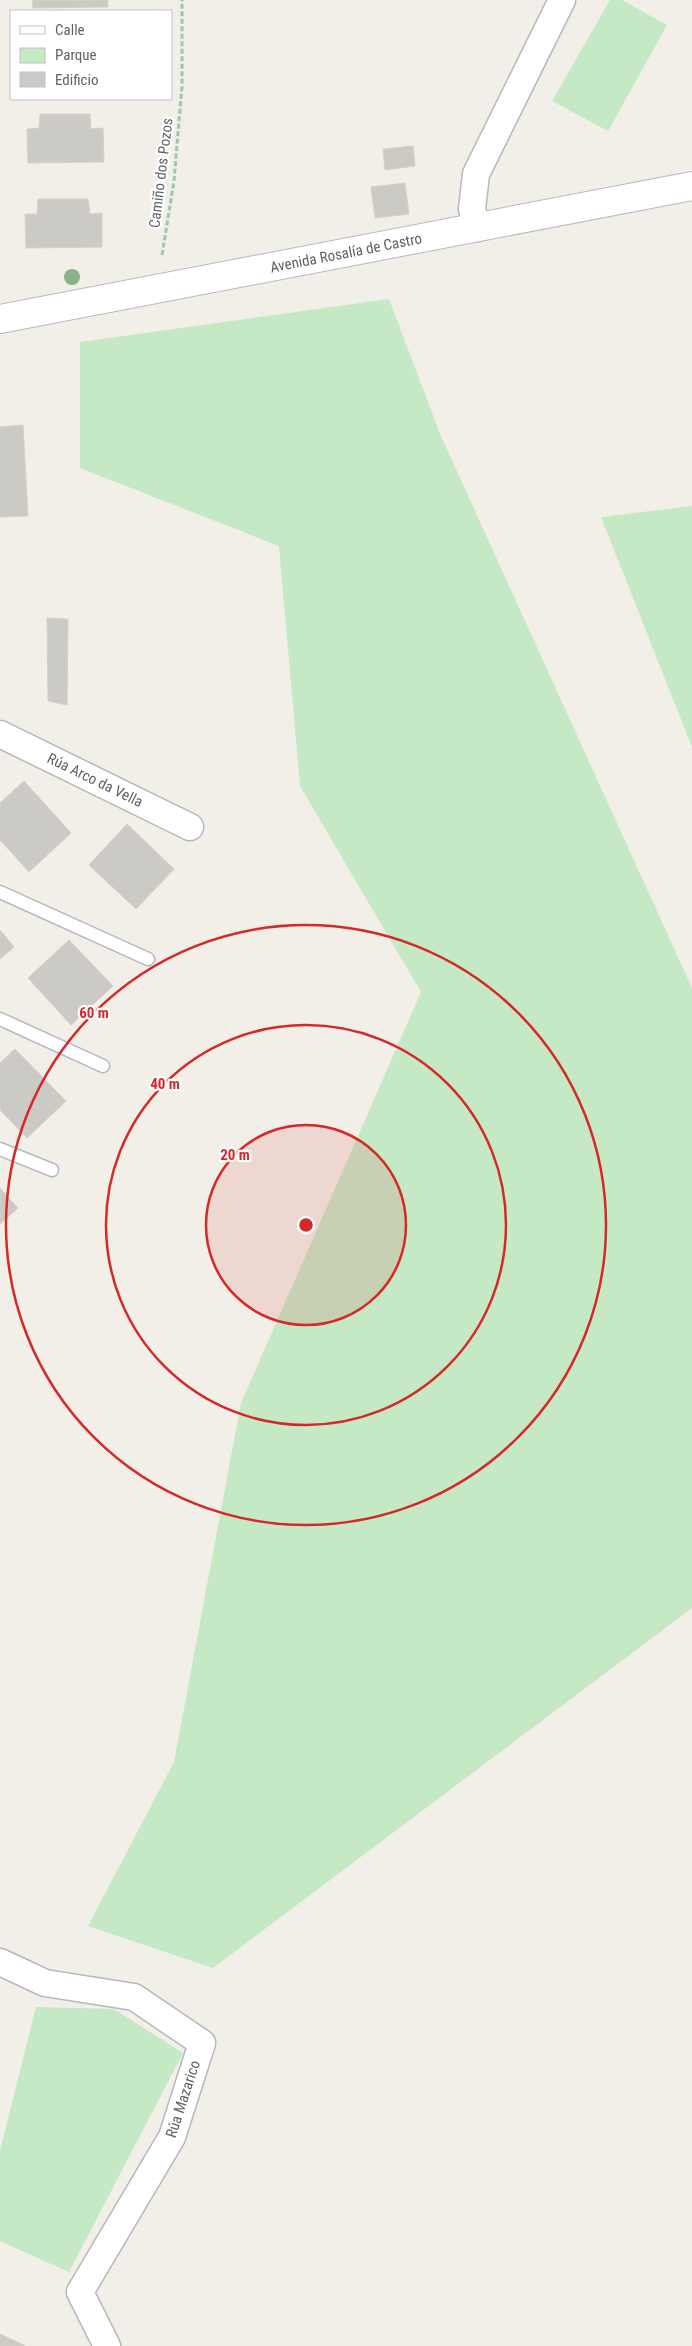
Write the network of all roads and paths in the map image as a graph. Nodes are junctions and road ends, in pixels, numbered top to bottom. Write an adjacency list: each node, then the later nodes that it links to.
1 (182, 0): 5 (path, Camiño dos Pozos)
2 (562, 0): 4 (street)
3 (692, 186): 4 (street, Avenida Rosalía de Castro)
4 (477, 228): 5 (street, Avenida Rosalía de Castro)
5 (160, 288): 6 (street, Avenida Rosalía de Castro)
6 (0, 319)
7 (0, 734): 8 (street, Rúa Arco da Vella)
8 (190, 826)
9 (0, 892): 10 (lane)
10 (148, 959)
11 (0, 1019): 12 (lane)
12 (103, 1066)
13 (0, 1149): 14 (lane)
14 (52, 1170)
15 (0, 1962): 16 (street, Rúa Mazarico)
16 (107, 2346)

